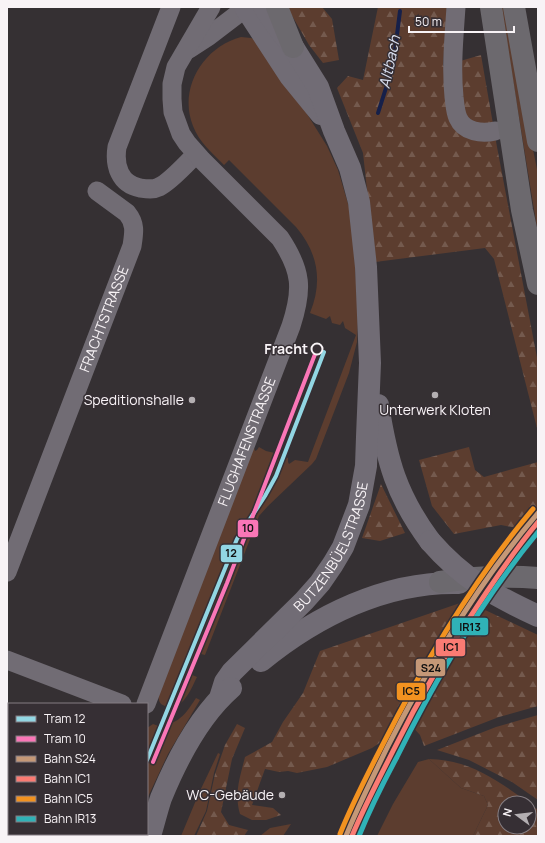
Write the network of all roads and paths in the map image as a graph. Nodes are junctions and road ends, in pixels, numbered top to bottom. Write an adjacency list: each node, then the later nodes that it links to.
1 (171, 7): 14 (street)
2 (223, 7): 8 (street, FLUGHAFENSTRASSE)
3 (251, 7): 9 (main road, BUTZENBÜELSTRASSE); 10 (street, FLUGHAFENSTRASSE); 11 (main road, BUTZENBÜELSTRASSE)
4 (277, 7): 9 (highway)
5 (456, 7): 12 (street)
6 (490, 7): 16 (highway)
7 (514, 7): 13 (highway)
8 (207, 15): 10 (street, FLUGHAFENSTRASSE)
9 (293, 47): 11 (main road, BUTZENBÜELSTRASSE)
10 (186, 51): 14 (street, FLUGHAFENSTRASSE)
11 (334, 131): 17 (main road, BUTZENBÜELSTRASSE)
12 (496, 131)
13 (538, 141)
14 (196, 154): 26 (street, FLUGHAFENSTRASSE)
15 (97, 191): 18 (street, FRACHTSTRASSE)
16 (538, 284)
17 (370, 363): 22 (main road, BUTZENBÜELSTRASSE, bridge); 24 (main road, BUTZENBÜELSTRASSE)
18 (7, 572)
19 (538, 578): 20 (highway)
20 (440, 582): 21 (main road); 24 (main road)
21 (538, 588)
22 (538, 616)
23 (7, 660): 25 (street)
24 (220, 698): 27 (main road)
25 (119, 703)
26 (146, 703)
27 (150, 836)

